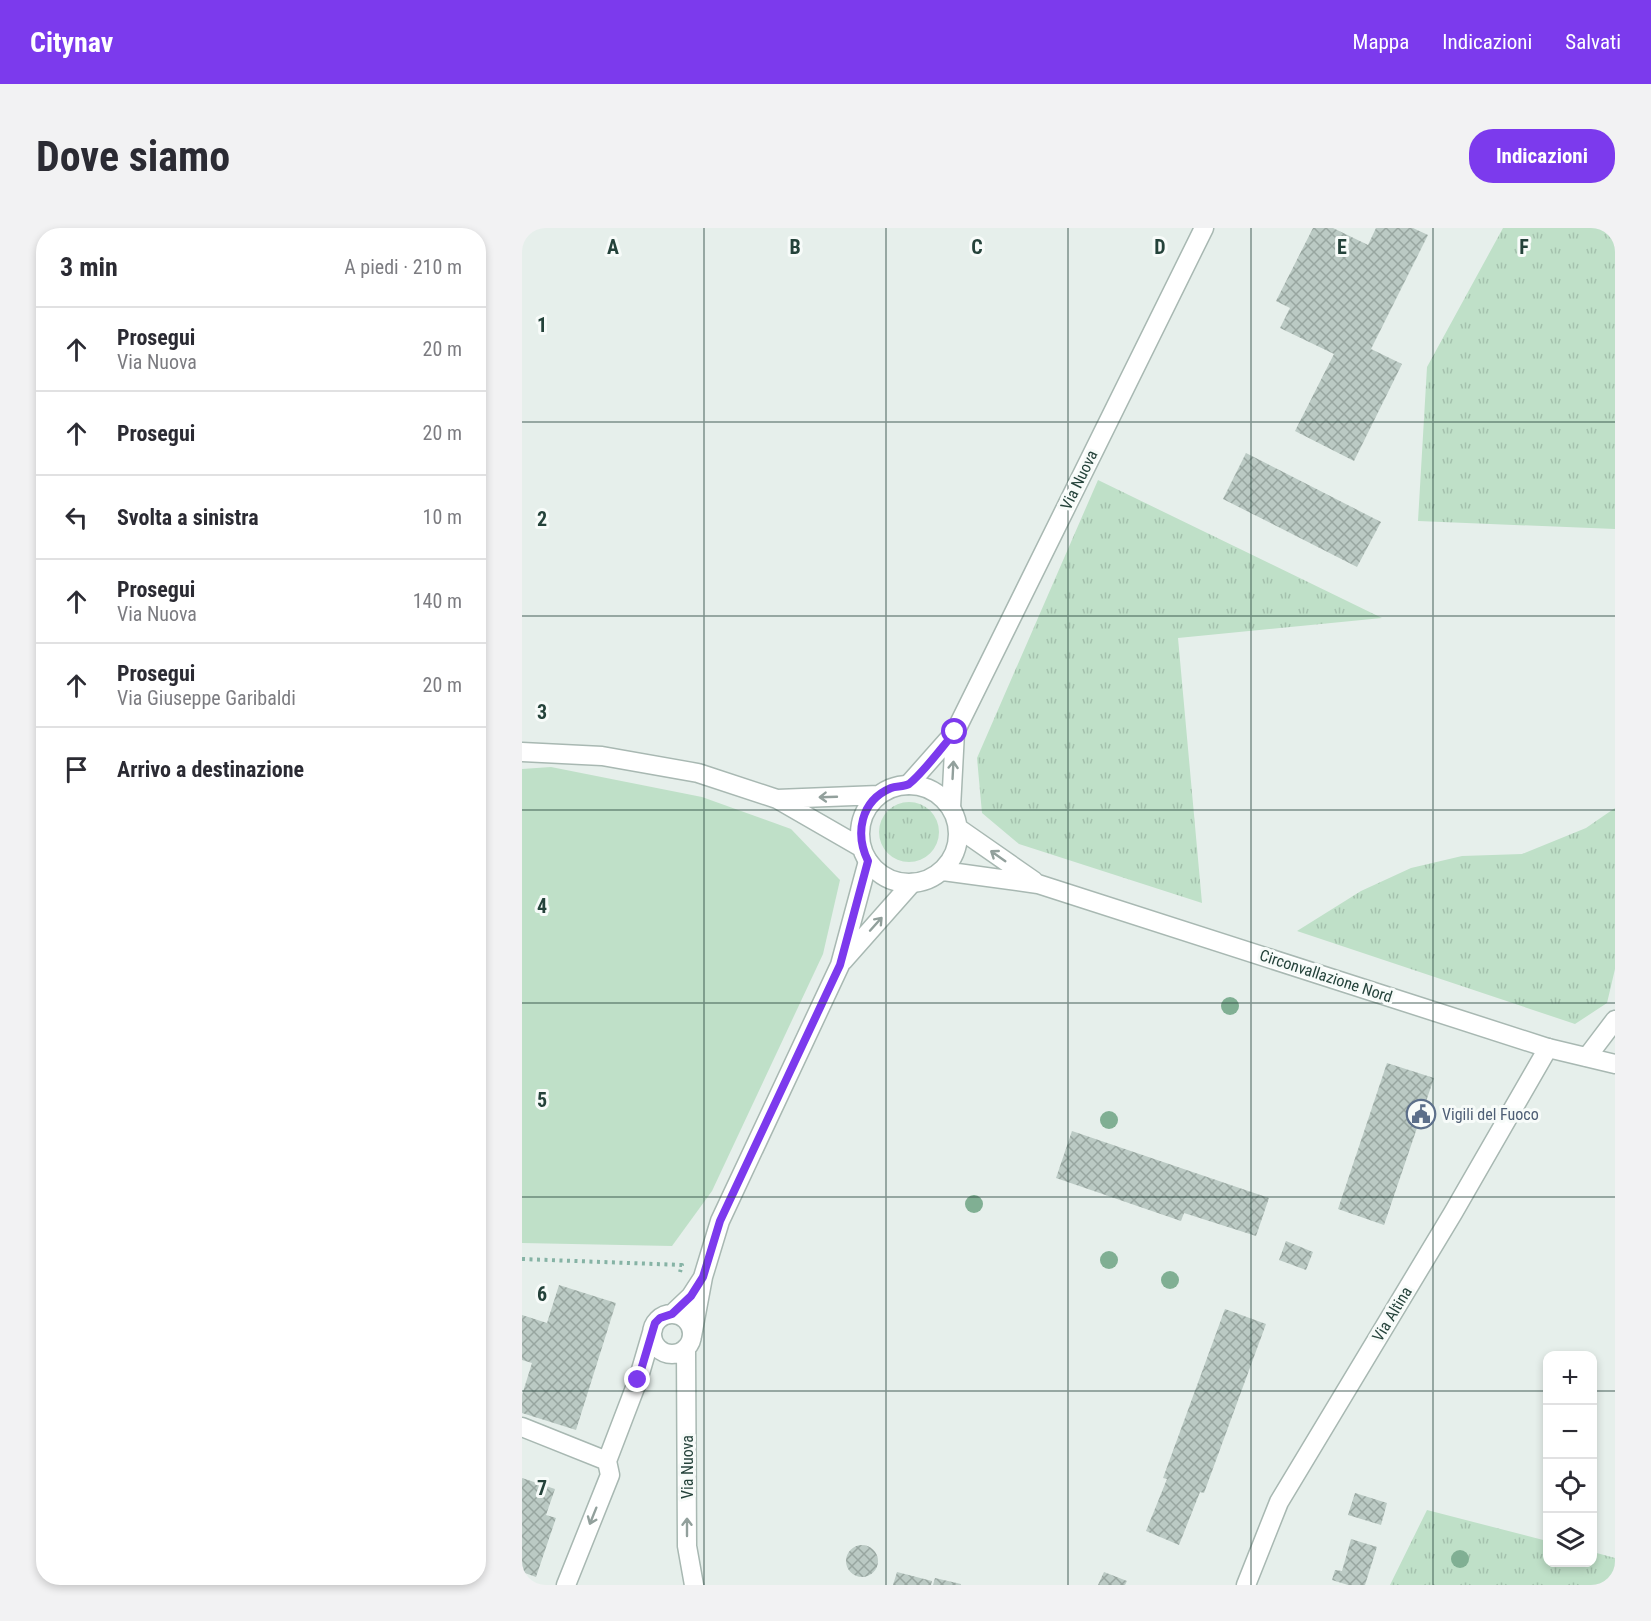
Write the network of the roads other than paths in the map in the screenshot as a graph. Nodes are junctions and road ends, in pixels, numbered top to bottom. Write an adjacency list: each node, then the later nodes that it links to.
1 (1204, 228): 2 (street, Via Nuova)
2 (955, 732): 4 (street, Via Nuova); 7 (street, Via Nuova, one-way to 2)
3 (522, 752): 6 (street)
4 (908, 785): 5 (street); 7 (street)
5 (879, 795): 6 (street, one-way to 6); 9 (street)
6 (777, 799): 9 (street)
7 (951, 808): 8 (street)
8 (958, 828): 10 (street); 12 (street, Circonvallazione Nord, one-way to 8)
9 (865, 855): 11 (street); 13 (street, Via Nuova)
10 (943, 871): 11 (street); 12 (street, Circonvallazione Nord)
11 (912, 883): 13 (street, Via Nuova, one-way to 11)
12 (1038, 884): 15 (street, Circonvallazione Nord)
13 (840, 965): 18 (street, Via Nuova)
14 (1615, 1020): 16 (street)
15 (1548, 1048): 16 (street, Circonvallazione Nord); 27 (street, Via Altina)
16 (1587, 1057): 17 (street, Circonvallazione Nord)
17 (1615, 1064)
18 (703, 1277): 19 (street, Via Nuova); 21 (street, Via Nuova)
19 (672, 1314): 20 (street); 21 (street)
20 (653, 1329): 21 (street); 22 (street)
21 (683, 1346): 22 (street); 26 (street, Via Nuova, one-way to 21)
22 (638, 1380): 24 (street)
23 (522, 1427): 24 (street)
24 (608, 1461): 25 (street, one-way to 25)
25 (566, 1585)
26 (694, 1585)
27 (1246, 1585)

